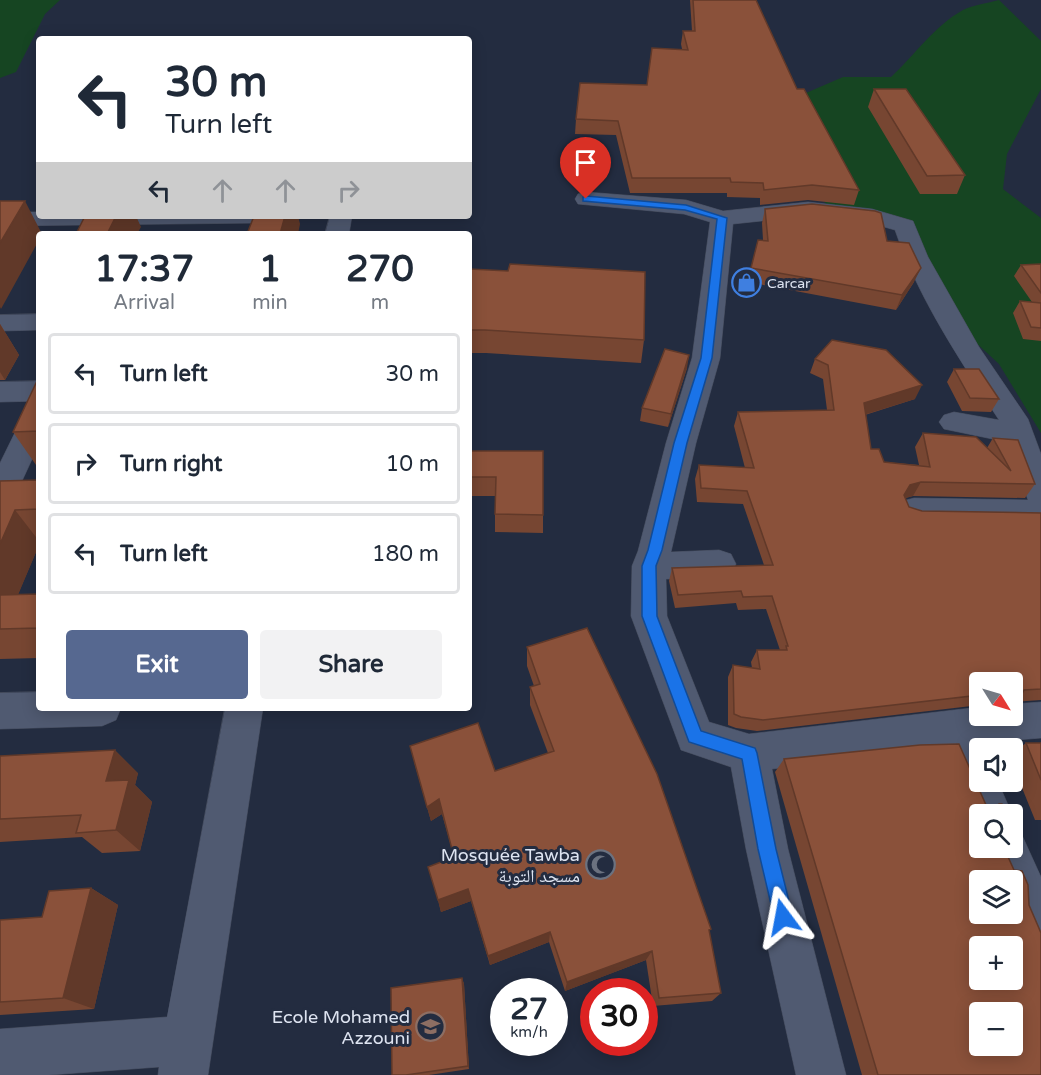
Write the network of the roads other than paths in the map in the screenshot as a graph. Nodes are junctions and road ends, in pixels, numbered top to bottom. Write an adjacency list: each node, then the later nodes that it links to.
1 (586, 199): 2 (street)
2 (722, 218): 12 (street); 19 (street)
3 (0, 219): 5 (street)
4 (214, 219): 5 (street)
5 (106, 226)
6 (36, 322): 7 (street)
7 (0, 323)
8 (36, 391): 9 (street)
9 (0, 392)
10 (36, 417): 14 (street)
11 (954, 422): 12 (street)
12 (1018, 434): 15 (street)
13 (36, 483): 14 (street)
14 (2, 488)
15 (1041, 496)
16 (914, 510): 17 (street)
17 (1041, 513)
18 (719, 564): 19 (street)
19 (649, 566): 25 (street)
20 (36, 710): 21 (street)
21 (0, 711)
22 (243, 711): 30 (street)
23 (1041, 720): 24 (street)
24 (953, 727): 25 (street); 26 (street)
25 (749, 753): 31 (street)
26 (987, 804)
27 (1010, 858): 28 (street)
28 (1041, 929)
29 (0, 1054): 30 (street)
30 (185, 1058)
31 (821, 1075)

